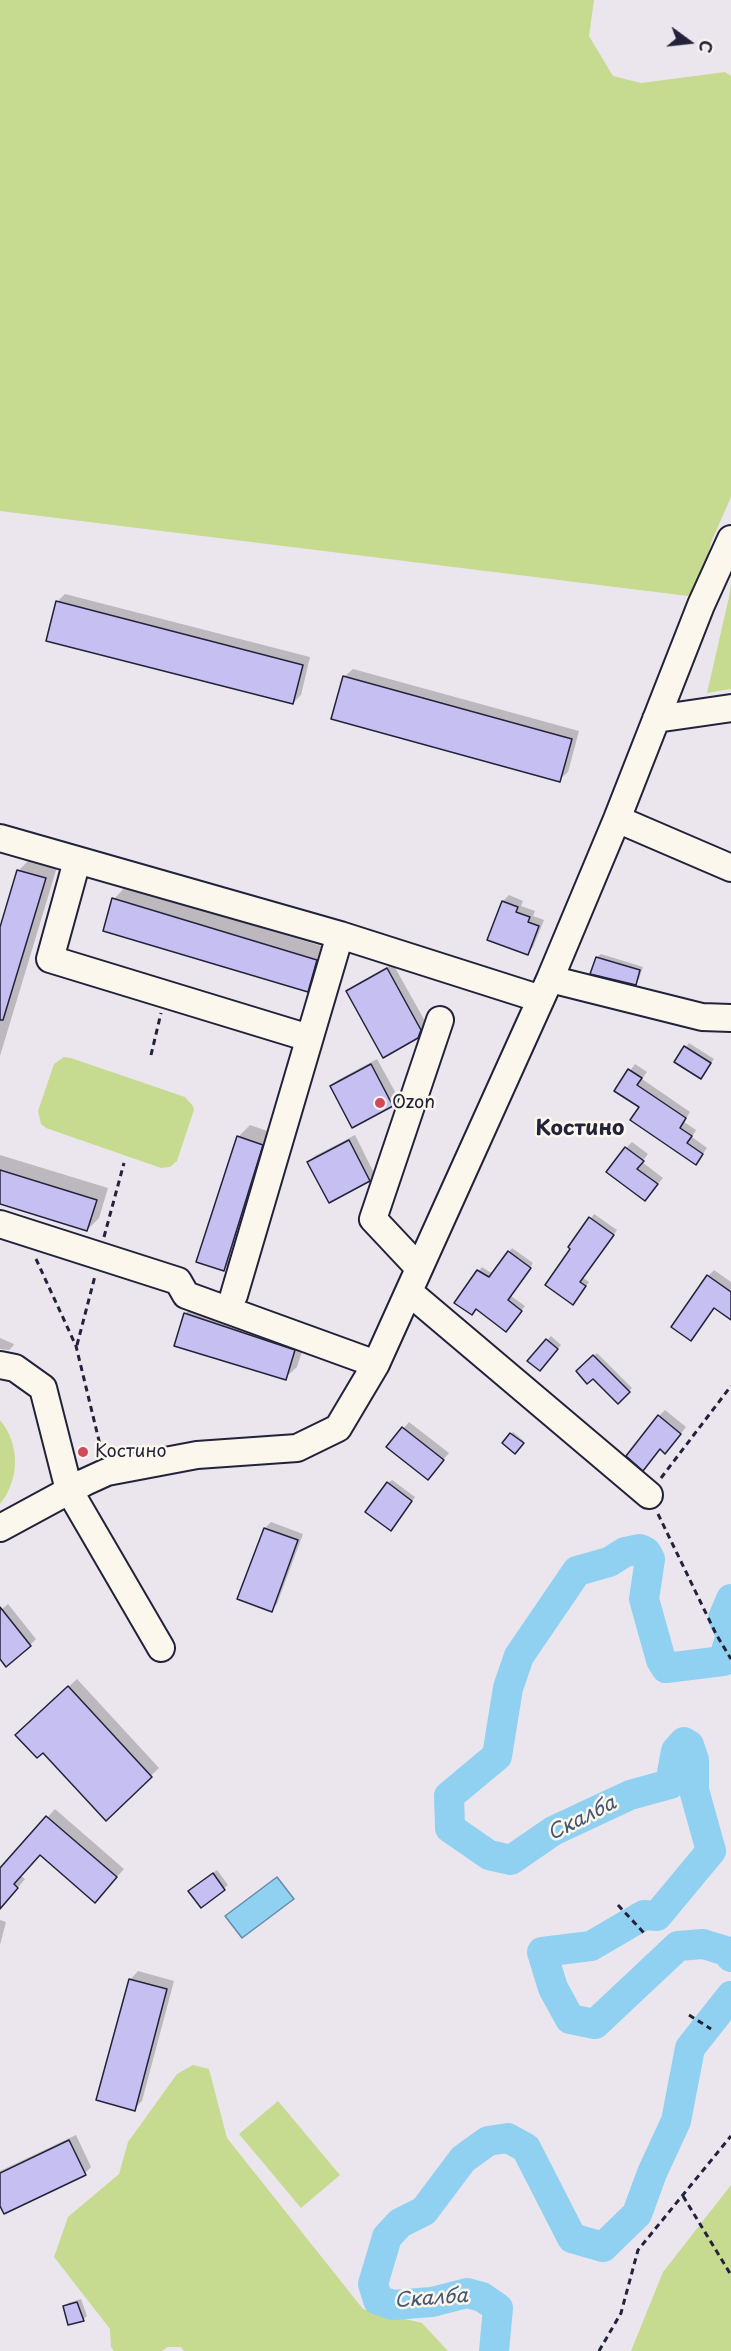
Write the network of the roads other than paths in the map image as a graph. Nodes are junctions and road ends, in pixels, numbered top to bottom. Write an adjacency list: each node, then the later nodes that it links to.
1 (731, 539): 3 (street)
2 (731, 708): 3 (street)
3 (656, 719): 4 (street)
4 (617, 819): 7 (street); 9 (street)
5 (0, 838): 6 (street)
6 (77, 861): 8 (street); 12 (street)
7 (731, 868)
8 (340, 935): 9 (street); 12 (street)
9 (546, 989): 10 (street); 14 (street)
10 (731, 1018)
11 (440, 1020): 14 (street)
12 (309, 1038): 16 (street)
13 (11, 1227): 17 (street)
14 (419, 1268): 15 (street)
15 (409, 1292): 17 (street); 20 (street)
16 (234, 1294)
17 (376, 1364): 19 (street)
18 (0, 1365): 19 (street)
19 (69, 1490): 21 (street); 22 (street)
20 (649, 1495)
21 (0, 1528)
22 (160, 1648)

